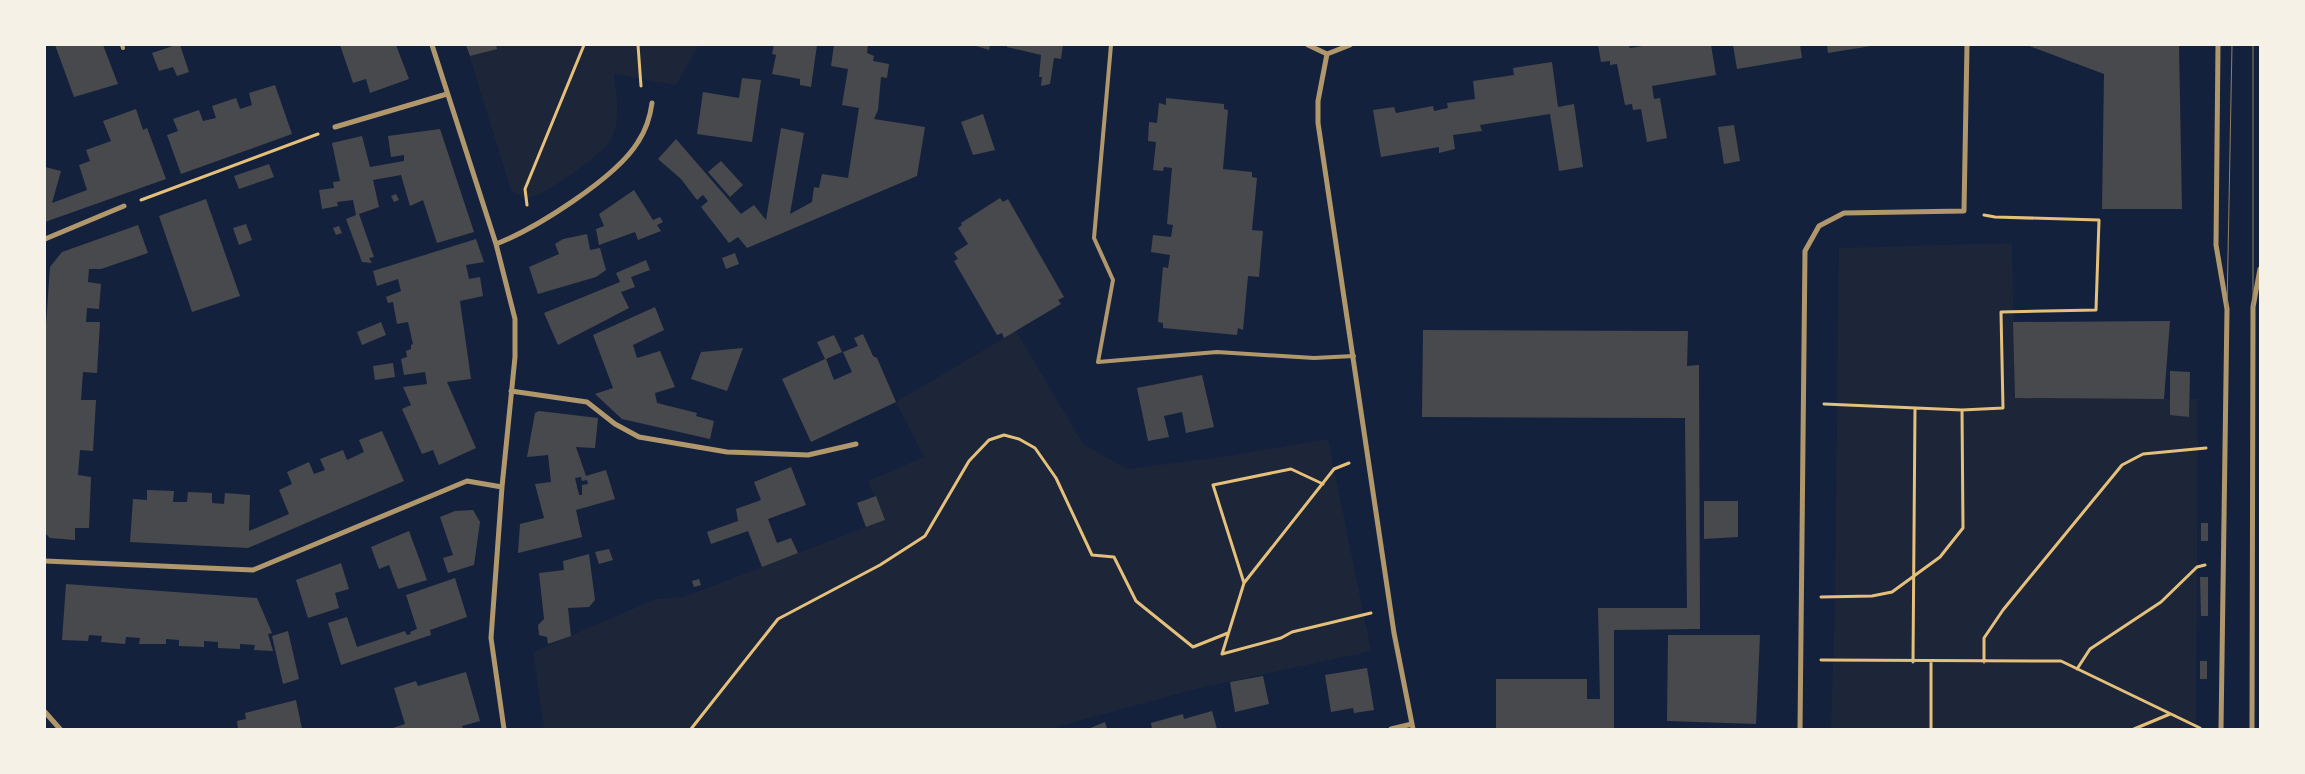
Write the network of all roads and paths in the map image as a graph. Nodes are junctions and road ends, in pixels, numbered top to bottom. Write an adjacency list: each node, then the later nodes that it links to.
1 (432, 45): 10 (street)
2 (584, 45): 13 (path)
3 (638, 45): 11 (path)
4 (1111, 45): 19 (lane)
5 (1308, 45): 9 (street)
6 (1350, 45): 9 (street)
7 (1967, 45): 15 (street)
8 (2218, 45): 25 (street)
9 (1327, 54): 19 (street)
10 (447, 94): 12 (street); 17 (street)
11 (652, 103): 17 (street)
12 (335, 127): 14 (path)
13 (525, 190)
14 (124, 206): 16 (street)
15 (1964, 211): 21 (street); 23 (path)
16 (45, 239)
17 (496, 244): 20 (street)
18 (2260, 269): 53 (street)
19 (1354, 356): 26 (street)
20 (511, 391): 24 (street); 28 (street)
21 (1804, 403): 22 (path); 33 (street)
22 (1915, 408): 23 (path); 31 (path)
23 (1962, 410): 31 (path)
24 (856, 444)
25 (2225, 446): 30 (street); 39 (path)
26 (1368, 456): 27 (path); 34 (street)
27 (1323, 484): 32 (path); 32 (path)
28 (502, 486): 29 (street); 45 (street)
29 (45, 561)
30 (2223, 561): 40 (path); 52 (street)
31 (1914, 576): 33 (path); 37 (path)
32 (1244, 583): 35 (path)
33 (1802, 597): 36 (street)
34 (1391, 608): 35 (path); 43 (street)
35 (1228, 633): 46 (path)
36 (1801, 660): 37 (path); 48 (street)
37 (1913, 662): 38 (path)
38 (1931, 662): 39 (path); 49 (path)
39 (1984, 662): 40 (path)
40 (2077, 669): 42 (path)
41 (45, 712): 44 (street)
42 (2171, 714): 50 (path); 51 (path)
43 (1412, 727): 47 (street)
44 (60, 729)
45 (504, 729)
46 (691, 729)
47 (1391, 729)
48 (1800, 729)
49 (1931, 729)
50 (2134, 729)
51 (2203, 729)
52 (2221, 729)
53 (2252, 729)

